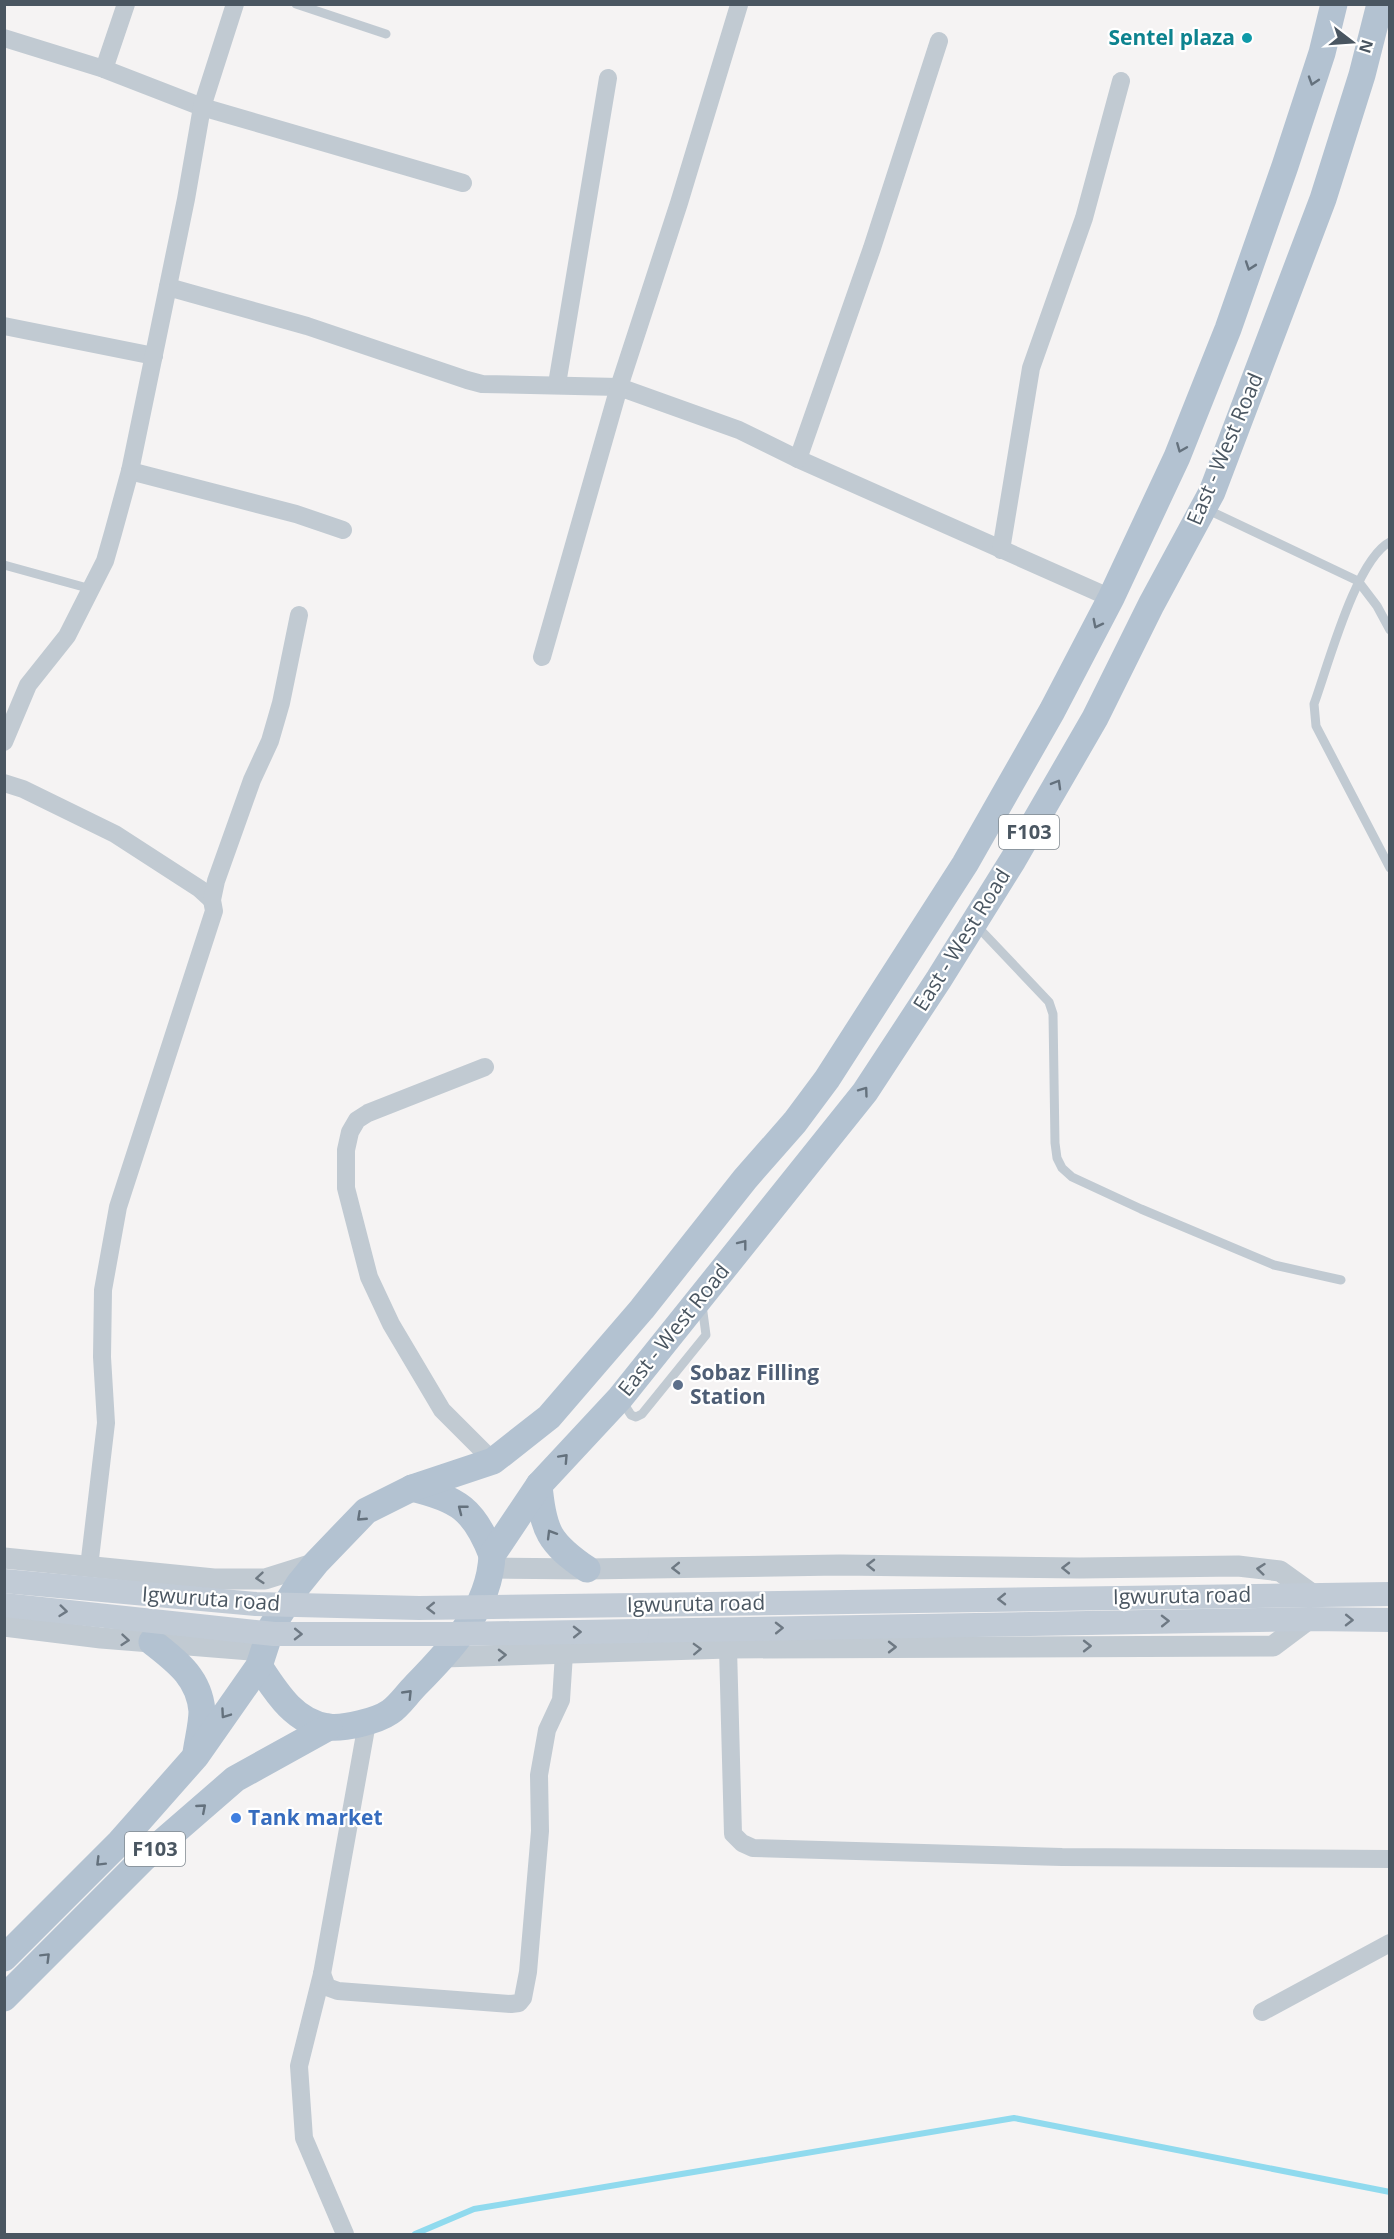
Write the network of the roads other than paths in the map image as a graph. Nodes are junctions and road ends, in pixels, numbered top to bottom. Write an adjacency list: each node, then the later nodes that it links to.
1 (126, 4): 10 (street)
2 (235, 4): 13 (street)
3 (296, 4): 7 (lane)
4 (1334, 4): 29 (main road, East - West Road / F103, one-way to 29)
5 (1380, 4): 22 (main road, East - West Road / F103)
6 (739, 5): 19 (street)
7 (386, 34)
8 (4, 38): 10 (street)
9 (939, 41): 20 (street)
10 (104, 69): 13 (street)
11 (608, 78): 18 (street)
12 (1121, 81): 25 (street)
13 (202, 106): 14 (street); 15 (street)
14 (463, 183)
15 (168, 287): 17 (street); 18 (street)
16 (4, 326): 17 (street)
17 (153, 356): 21 (street)
18 (557, 384): 19 (street)
19 (619, 387): 20 (street); 32 (street)
20 (798, 459): 25 (street)
21 (130, 471): 23 (street); 28 (street)
22 (1204, 508): 27 (lane); 37 (main road, East - West Road / F103, one-way to 22)
23 (343, 530)
24 (1389, 542): 27 (lane)
25 (1001, 550): 29 (street)
26 (4, 566): 28 (lane)
27 (1358, 581): 31 (lane); 35 (lane)
28 (91, 589): 33 (street)
29 (1111, 598): 39 (main road, East - West Road / F103, one-way to 39)
30 (298, 615): 36 (street)
31 (1389, 630)
32 (542, 657)
33 (4, 742)
34 (4, 783): 36 (street)
35 (1389, 868)
36 (212, 900): 48 (street)
37 (974, 922): 40 (main road, East - West Road / F103, one-way to 37); 41 (lane)
38 (485, 1067): 42 (street)
39 (795, 1122): 40 (main road); 42 (main road, East - West Road / F103)
40 (825, 1141): 43 (main road, East - West Road / F103, one-way to 40)
41 (1341, 1280)
42 (493, 1461): 44 (main road, East - West Road / F103)
43 (539, 1485): 46 (main road, East - West Road / F103); 49 (main road, one-way to 43)
44 (411, 1488): 46 (main road, one-way to 44); 47 (main road, East - West Road, one-way to 47)
45 (4, 1558): 48 (street)
46 (492, 1562): 49 (street); 60 (main road, East - West Road)
47 (316, 1563): 48 (street, one-way to 48); 61 (main road, East - West Road)
48 (89, 1568)
49 (587, 1569): 51 (street, one-way to 49)
50 (4, 1581): 51 (main road, Igwuruta road, one-way to 50, bridge)
51 (1312, 1594): 52 (main road, Igwuruta road)
52 (1389, 1594)
53 (4, 1605): 54 (main road, Igwuruta road, one-way to 54, bridge)
54 (1309, 1619): 55 (main road, Igwuruta road, one-way to 55); 58 (street, one-way to 54)
55 (1389, 1620)
56 (4, 1626): 57 (street, one-way to 57)
57 (152, 1642): 61 (street); 64 (main road)
58 (728, 1648): 59 (street, one-way to 58); 65 (street)
59 (564, 1654): 60 (street, one-way to 59); 68 (street)
60 (443, 1657): 62 (main road, East - West Road, one-way to 60)
61 (261, 1658): 63 (main road); 64 (main road, F103, one-way to 64)
62 (367, 1723): 63 (main road); 68 (street)
63 (328, 1727): 69 (main road, F103, one-way to 63)
64 (196, 1756): 67 (main road, F103, one-way to 67)
65 (1389, 1859)
66 (1389, 1943): 70 (street)
67 (5, 1955)
68 (322, 1974): 71 (street)
69 (4, 1998)
70 (1262, 2012)
71 (345, 2235)

